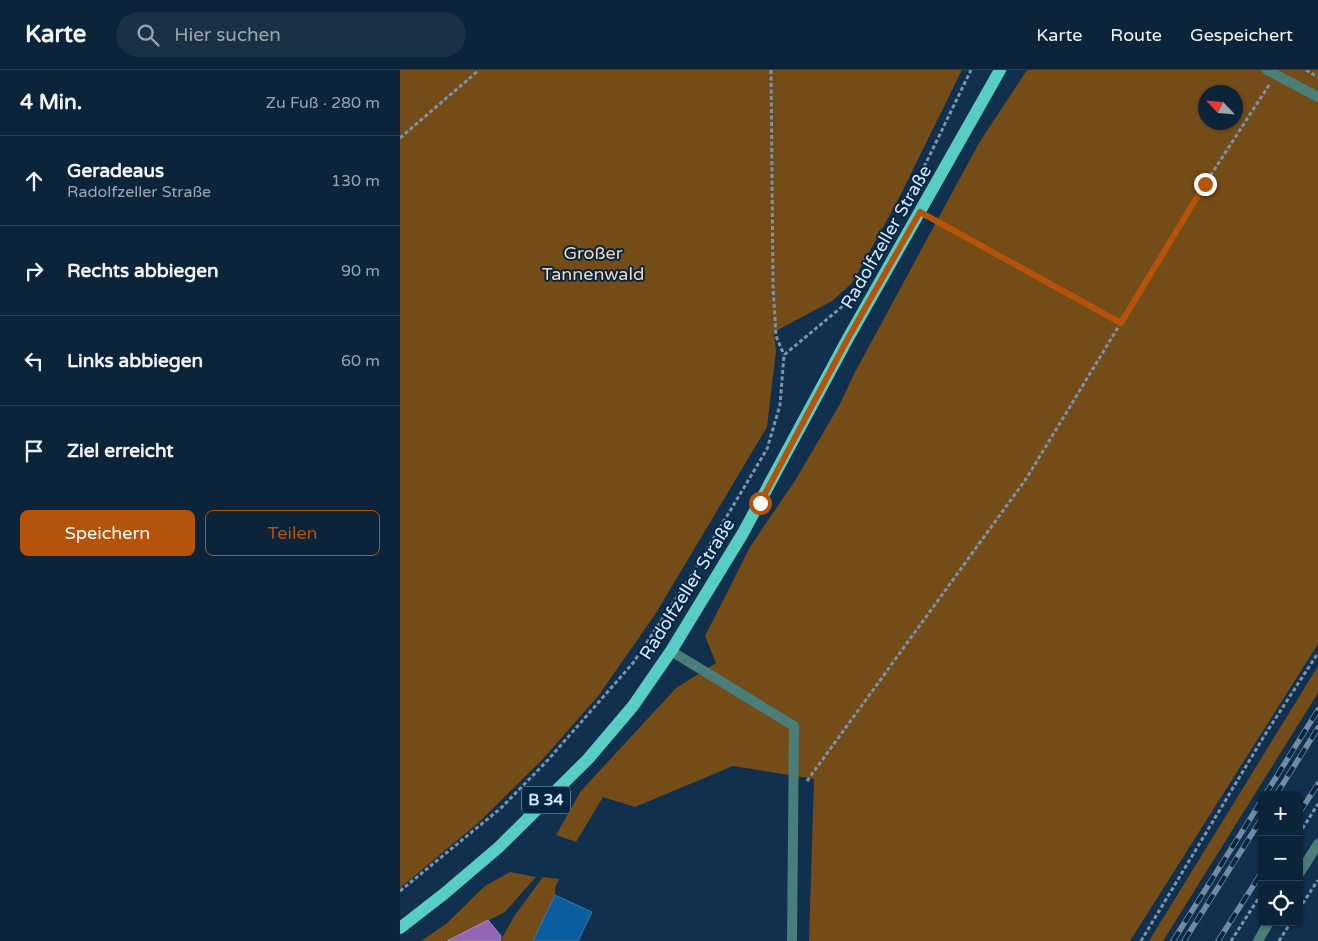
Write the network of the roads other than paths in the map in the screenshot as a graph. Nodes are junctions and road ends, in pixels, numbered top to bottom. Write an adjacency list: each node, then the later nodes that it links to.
1 (1000, 72): 4 (main road, Radolfzeller Straße / B 34)
2 (1271, 72): 3 (street)
3 (1318, 98)
4 (671, 651): 8 (main road, Radolfzeller Straße / B 34); 9 (street)
5 (1318, 844): 6 (street)
6 (1303, 868)
7 (1267, 926): 10 (street)
8 (400, 928)
9 (792, 941)
10 (1258, 941)

